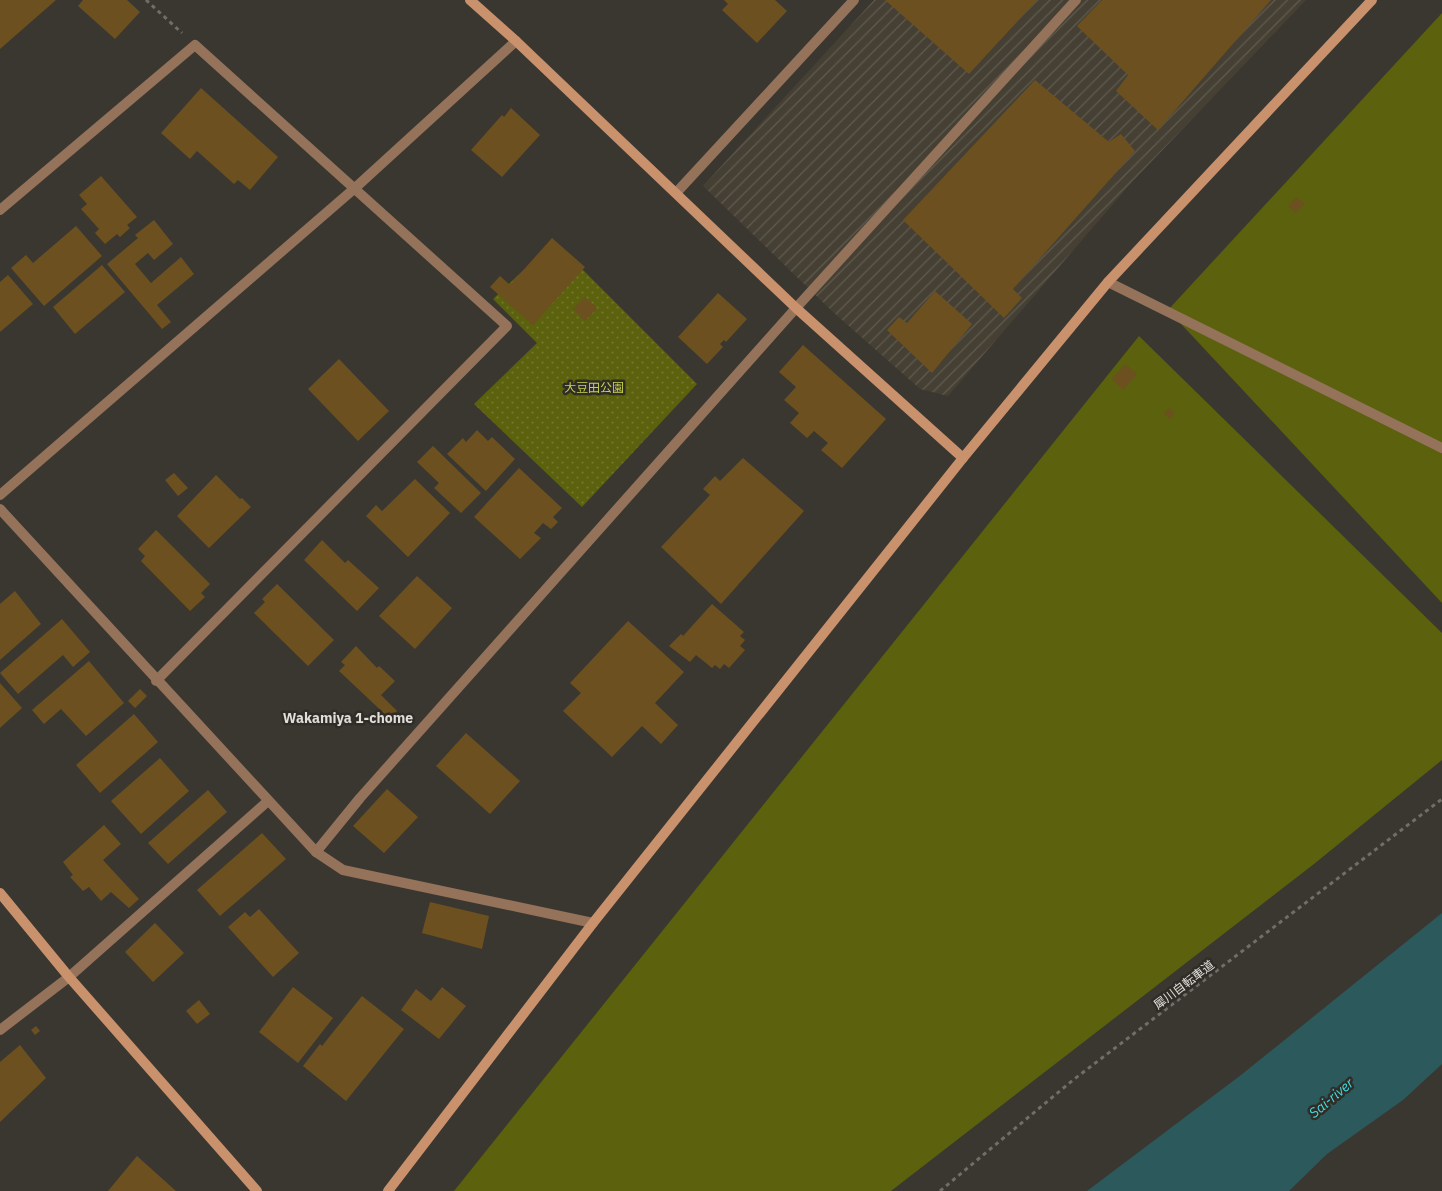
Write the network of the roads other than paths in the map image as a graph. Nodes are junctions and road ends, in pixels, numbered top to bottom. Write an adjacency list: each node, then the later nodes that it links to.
1 (470, 0): 5 (street)
2 (854, 0): 7 (street)
3 (1076, 0): 10 (street)
4 (1372, 0): 9 (street)
5 (516, 40): 6 (street); 7 (street)
6 (355, 188): 8 (street); 13 (street); 15 (street)
7 (676, 193): 10 (street)
8 (0, 210)
9 (1108, 282): 11 (street); 12 (street)
10 (796, 308): 12 (street); 17 (street)
11 (1442, 448)
12 (963, 458): 19 (street)
13 (0, 495)
14 (0, 509): 15 (street)
15 (156, 681): 16 (street)
16 (268, 801): 17 (street); 20 (street)
17 (316, 852): 19 (street)
18 (0, 893): 20 (street)
19 (594, 923): 23 (street)
20 (69, 977): 21 (street); 22 (street)
21 (0, 1030)
22 (257, 1191)
23 (388, 1191)

